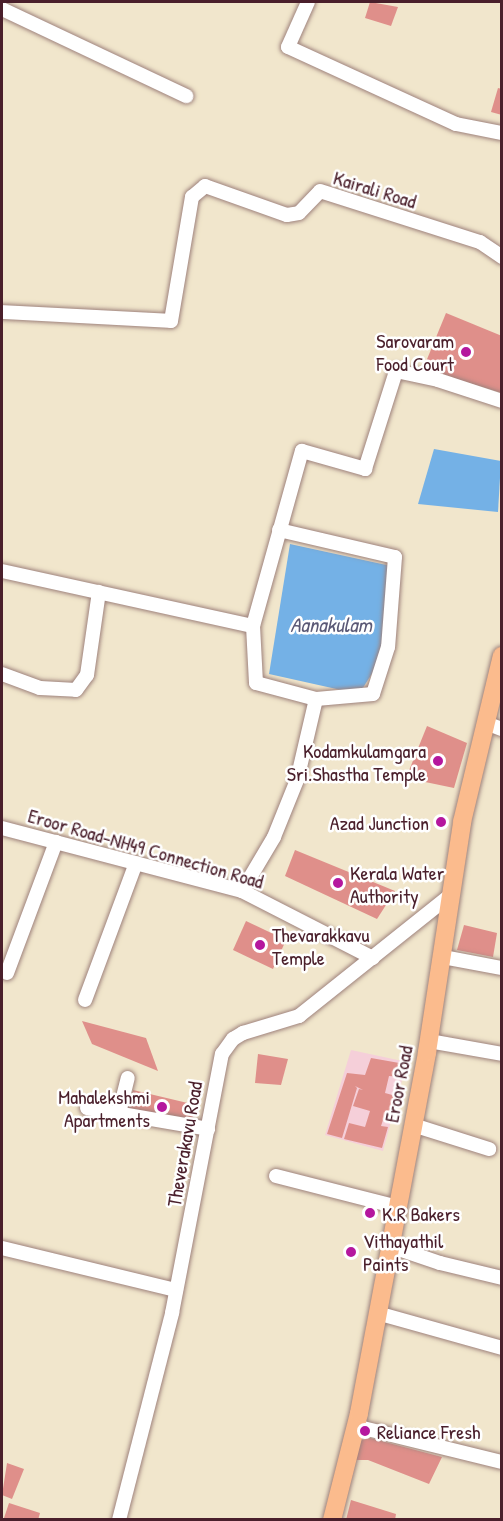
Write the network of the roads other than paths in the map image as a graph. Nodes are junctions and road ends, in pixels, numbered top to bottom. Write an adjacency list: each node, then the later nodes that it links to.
1 (308, 2): 4 (street)
2 (2, 9): 3 (street)
3 (186, 96)
4 (501, 133)
5 (501, 257): 6 (street, Kairali Road)
6 (2, 312)
7 (501, 401): 8 (street)
8 (279, 530): 11 (street); 14 (street)
9 (2, 571): 10 (street)
10 (99, 592): 11 (street); 13 (street)
11 (253, 626): 14 (street)
12 (501, 656): 15 (main road, Eroor Road)
13 (2, 674)
14 (316, 699): 19 (street)
15 (494, 726): 20 (main road, Eroor Road)
16 (2, 828): 17 (street, Eroor Road-NH49 Connection Road)
17 (56, 842): 18 (street, Eroor Road-NH49 Connection Road); 24 (street)
18 (136, 863): 19 (street, Eroor Road-NH49 Connection Road); 25 (street)
19 (242, 891): 22 (street, Eroor Road-NH49 Connection Road)
20 (452, 894): 21 (main road, Eroor Road); 22 (street, Theverakavu Road)
21 (443, 957): 23 (street); 26 (main road, Eroor Road)
22 (374, 958): 32 (street, Theverakavu Road)
23 (501, 968)
24 (7, 973)
25 (85, 1000)
26 (429, 1041): 27 (street); 31 (main road, Eroor Road)
27 (501, 1054)
28 (128, 1078): 30 (street)
29 (87, 1108): 30 (street)
30 (118, 1113): 32 (street)
31 (413, 1125): 33 (street); 35 (main road, Eroor Road)
32 (208, 1129): 39 (street, Theverakavu Road)
33 (489, 1149)
34 (276, 1176): 35 (street)
35 (398, 1207): 36 (main road, Eroor Road)
36 (390, 1246): 38 (street); 40 (main road, Eroor Road)
37 (2, 1248): 39 (street)
38 (501, 1278)
39 (176, 1290): 44 (street, Theverakavu Road)
40 (377, 1313): 41 (street); 42 (main road, Eroor Road)
41 (501, 1348)
42 (355, 1426): 43 (street); 45 (main road, Eroor Road)
43 (501, 1462)
44 (120, 1520)
45 (332, 1520)

